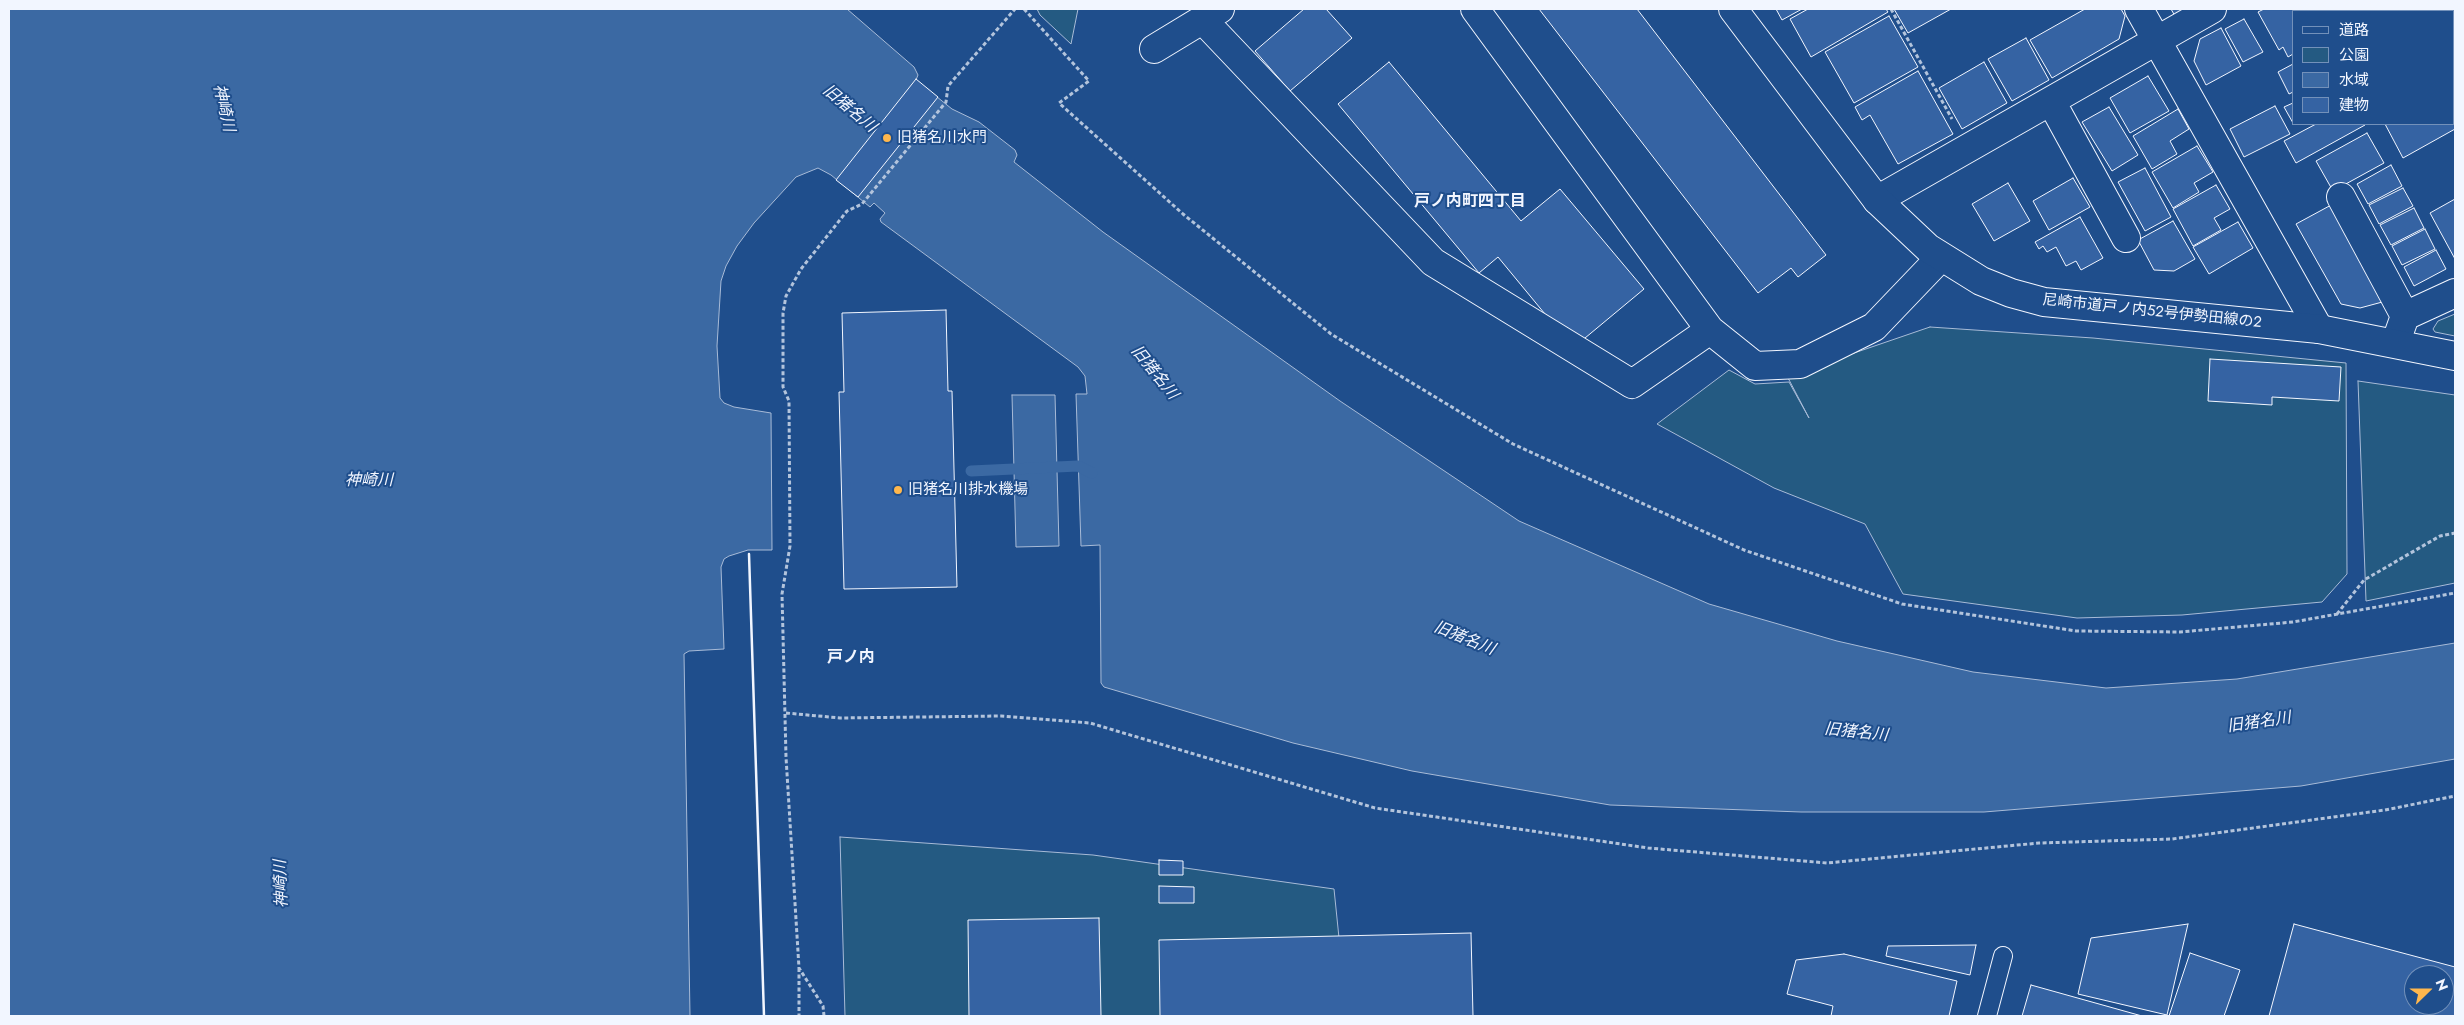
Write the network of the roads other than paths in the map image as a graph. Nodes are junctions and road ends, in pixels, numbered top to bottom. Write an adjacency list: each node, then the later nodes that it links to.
1 (1475, 9): 16 (street)
2 (1733, 9): 10 (street, 尼崎市道戸ノ内52号伊勢田線の2)
3 (2139, 9): 6 (street)
4 (2212, 9): 6 (street)
5 (1211, 14): 7 (street); 16 (street)
6 (2157, 40): 8 (street); 15 (street)
7 (1154, 49)
8 (2051, 101): 10 (street); 11 (street)
9 (2341, 197): 14 (street)
10 (1877, 200): 12 (street, 尼崎市道戸ノ内52号伊勢田線の2)
11 (2126, 238)
12 (1940, 257): 15 (street, 尼崎市道戸ノ内52号伊勢田線の2); 16 (street)
13 (2455, 293): 14 (street)
14 (2405, 316): 17 (street)
15 (2319, 328): 17 (street, 尼崎市道戸ノ内52号伊勢田線の2)
16 (1710, 330)
17 (2396, 343): 18 (street, 尼崎市道戸ノ内52号伊勢田線の2)
18 (2455, 356)
19 (2003, 956): 20 (lane)
20 (1987, 1016)

